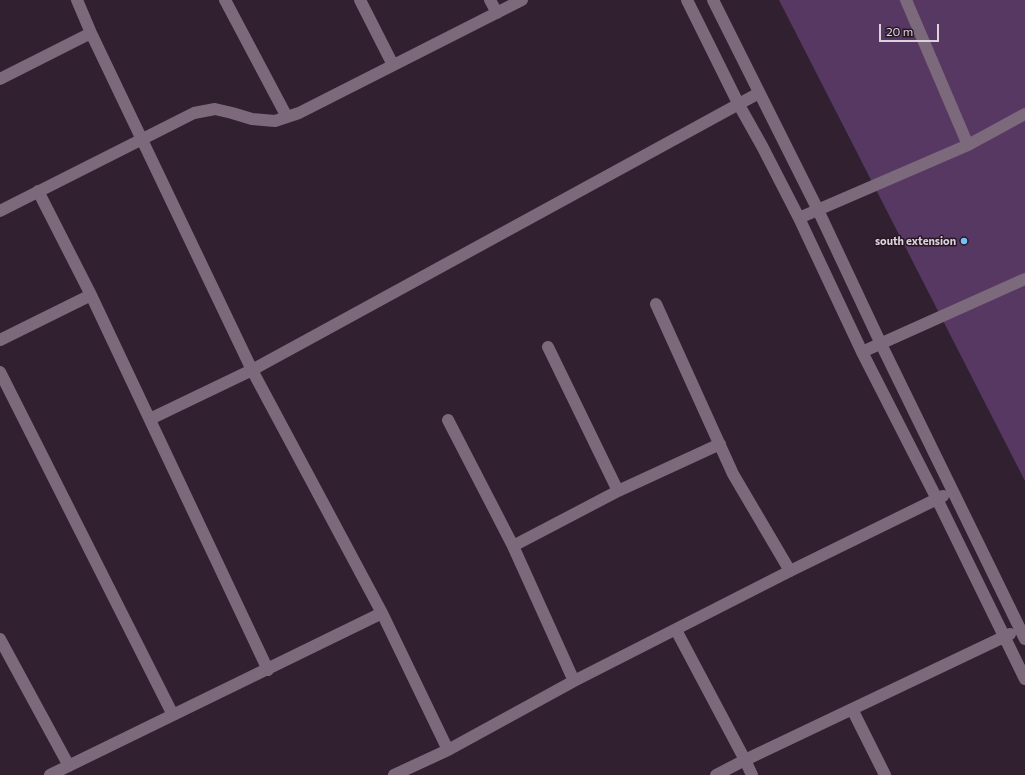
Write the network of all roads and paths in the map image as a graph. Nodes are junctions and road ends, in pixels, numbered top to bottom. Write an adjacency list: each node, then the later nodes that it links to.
1 (77, 0): 10 (street)
2 (225, 0): 16 (street)
3 (360, 0): 11 (street)
4 (490, 0): 9 (street)
5 (522, 0): 9 (street)
6 (687, 0): 14 (street)
7 (713, 0): 13 (street)
8 (906, 0): 18 (street)
9 (497, 13): 11 (street)
10 (91, 32): 12 (street); 17 (street)
11 (393, 65): 16 (street)
12 (0, 79)
13 (759, 93): 14 (street); 20 (street)
14 (739, 105): 22 (street); 30 (street)
15 (1025, 114): 18 (street)
16 (287, 117): 17 (street)
17 (142, 140): 19 (street); 30 (street)
18 (968, 145): 20 (street)
19 (38, 191): 21 (street); 24 (street)
20 (818, 210): 22 (street); 27 (street)
21 (0, 211)
22 (798, 218): 29 (street)
23 (1025, 279): 27 (street)
24 (91, 295): 26 (street); 32 (street)
25 (656, 304): 34 (street)
26 (0, 340)
27 (881, 344): 29 (street); 36 (street)
28 (548, 347): 35 (street)
29 (862, 352): 37 (street)
30 (252, 370): 32 (street); 40 (street)
31 (0, 372): 49 (street)
32 (150, 419): 45 (street)
33 (448, 420): 38 (street)
34 (720, 444): 35 (street); 39 (street)
35 (618, 491): 38 (street)
36 (953, 491): 37 (street); 42 (street)
37 (937, 499): 39 (street); 43 (street)
38 (513, 546): 47 (street)
39 (790, 571): 41 (street)
40 (382, 613): 45 (street); 50 (street)
41 (676, 630): 47 (street); 51 (street)
42 (1023, 634): 43 (street)
43 (1004, 637): 46 (street); 48 (street)
44 (0, 639): 52 (street)
45 (268, 670): 49 (street)
46 (1025, 679)
47 (574, 681): 50 (street)
48 (852, 709): 51 (street); 57 (street)
49 (174, 715): 52 (street)
50 (448, 750): 54 (street)
51 (745, 760): 55 (street); 56 (street)
52 (69, 766): 53 (street)
53 (50, 775)
54 (394, 775)
55 (716, 775)
56 (752, 775)
57 (885, 775)

